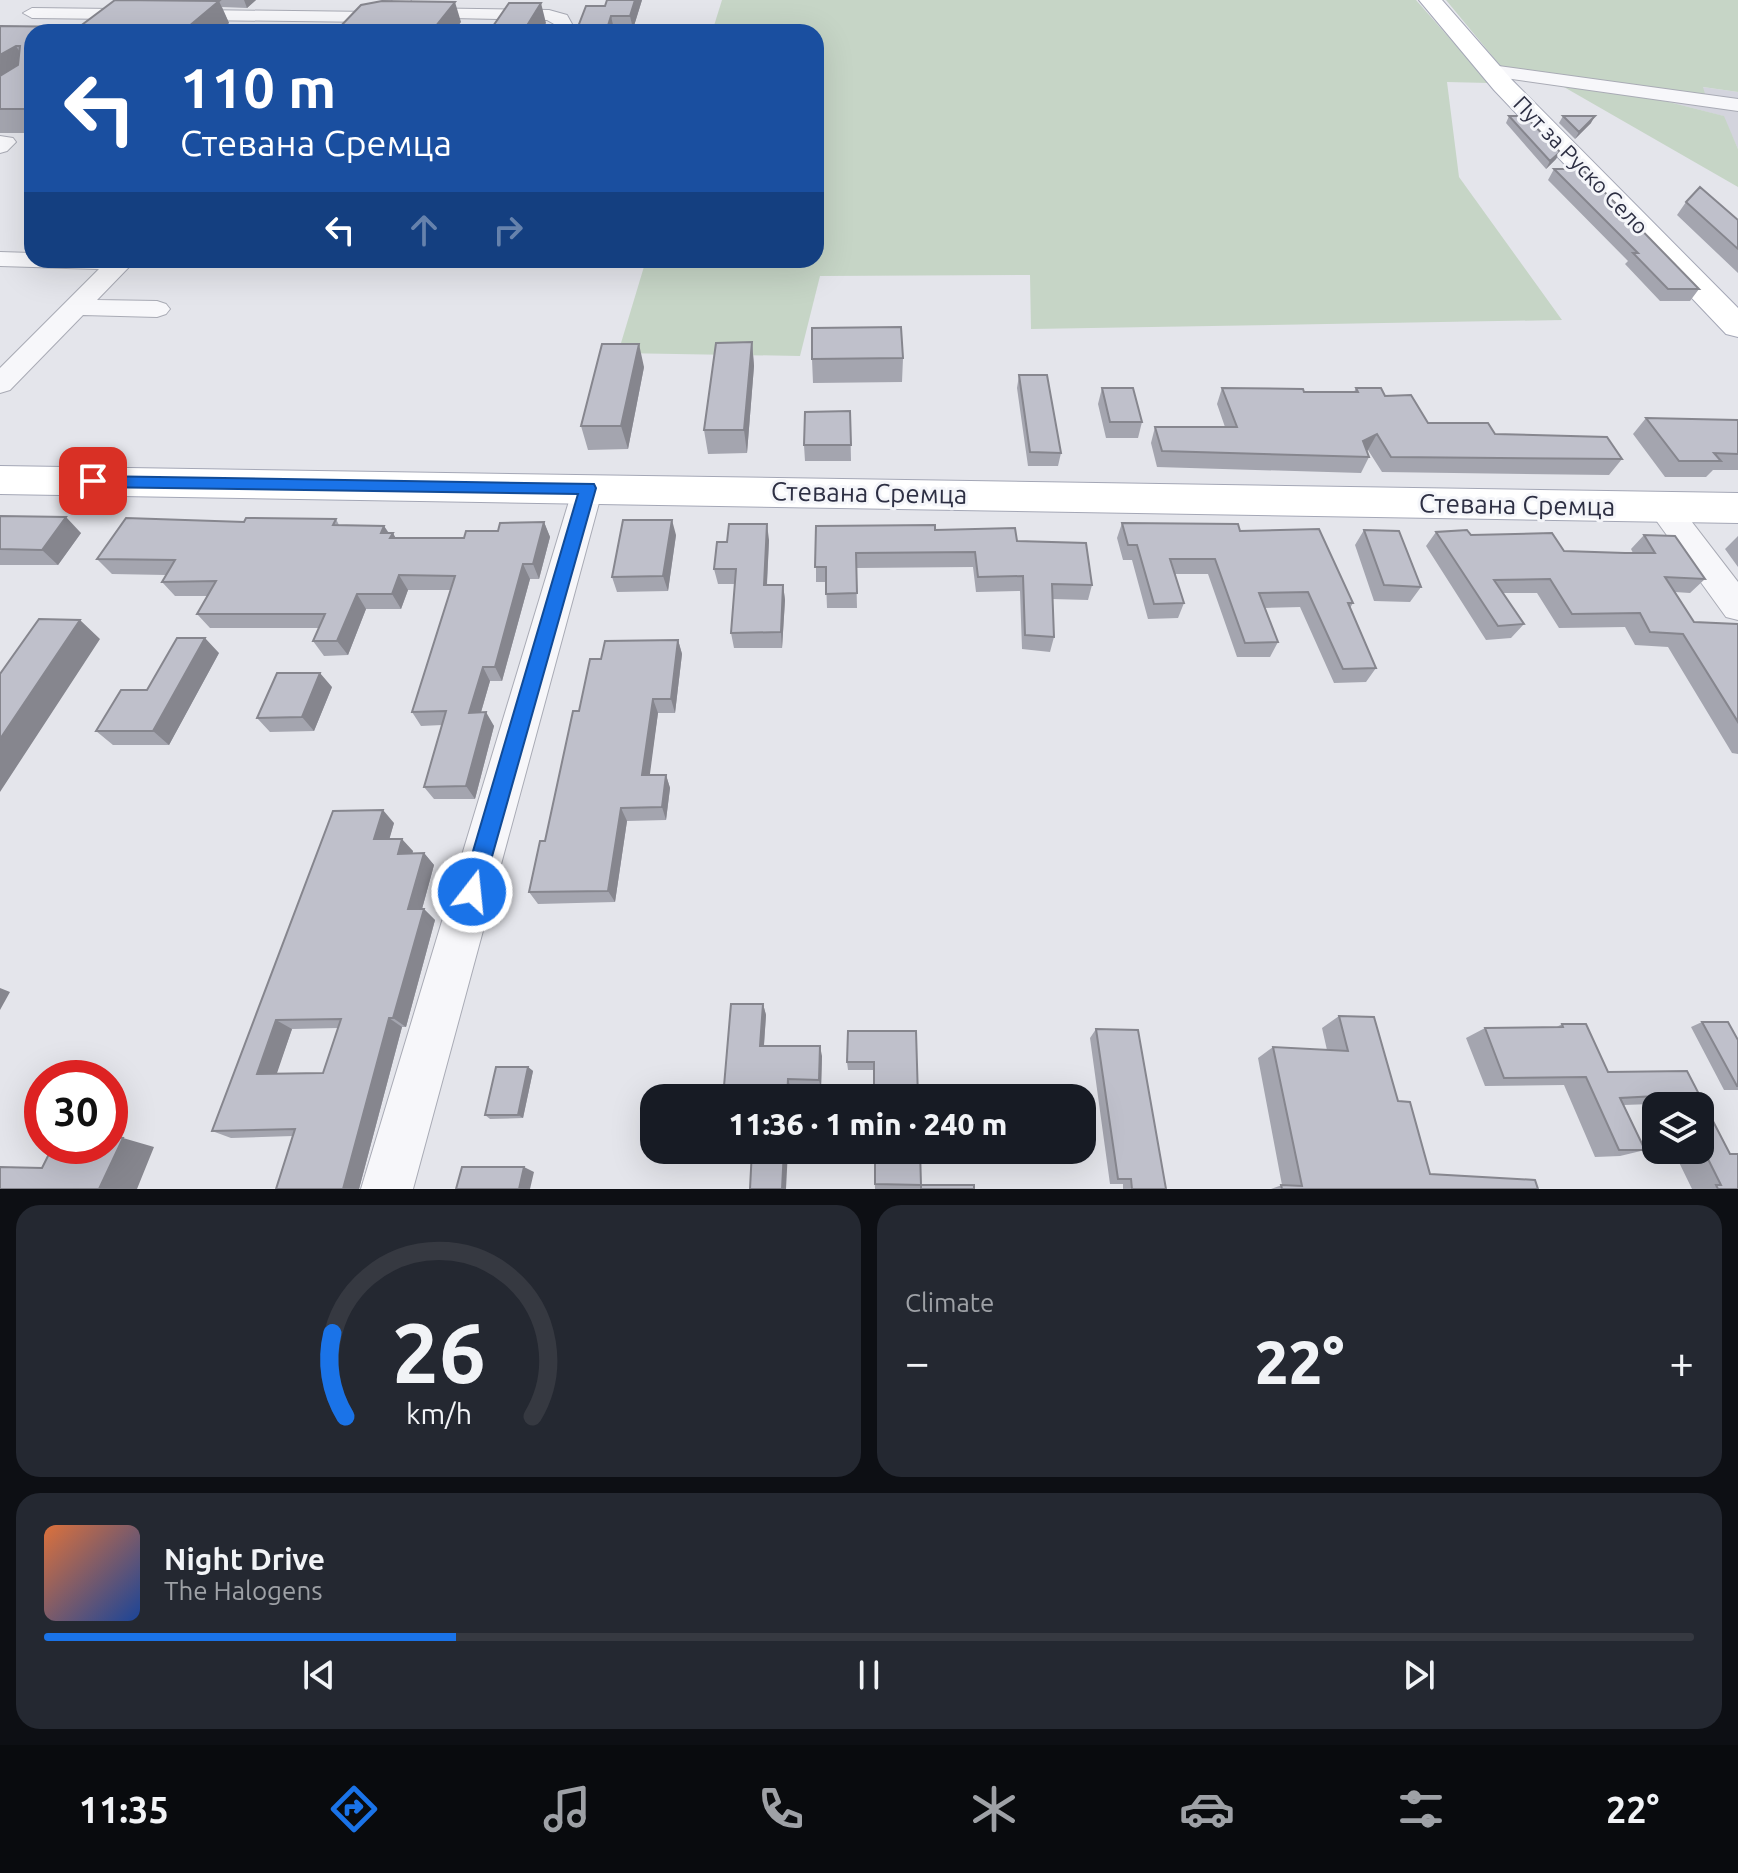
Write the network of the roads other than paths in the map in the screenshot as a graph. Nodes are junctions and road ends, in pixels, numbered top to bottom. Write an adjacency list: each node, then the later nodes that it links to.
1 (403, 0): 4 (street)
2 (1430, 0): 8 (main road, Пут за Руско Село)
3 (32, 13): 5 (street)
4 (389, 13): 5 (street); 7 (street)
5 (116, 14): 6 (street)
6 (103, 24)
7 (563, 24)
8 (1491, 71): 9 (street); 15 (main road, Пут за Руско Село)
9 (1738, 105)
10 (0, 259): 11 (street)
11 (24, 260)
12 (114, 268): 13 (street)
13 (76, 307): 14 (street); 16 (street)
14 (157, 309)
15 (1738, 327)
16 (0, 384)
17 (0, 480): 18 (main road, Стевана Сремца)
18 (588, 488): 19 (main road, Стевана Сремца); 22 (street)
19 (1664, 508): 20 (main road, Стевана Сремца); 21 (street)
20 (1738, 508)
21 (1738, 607)
22 (387, 1189)

